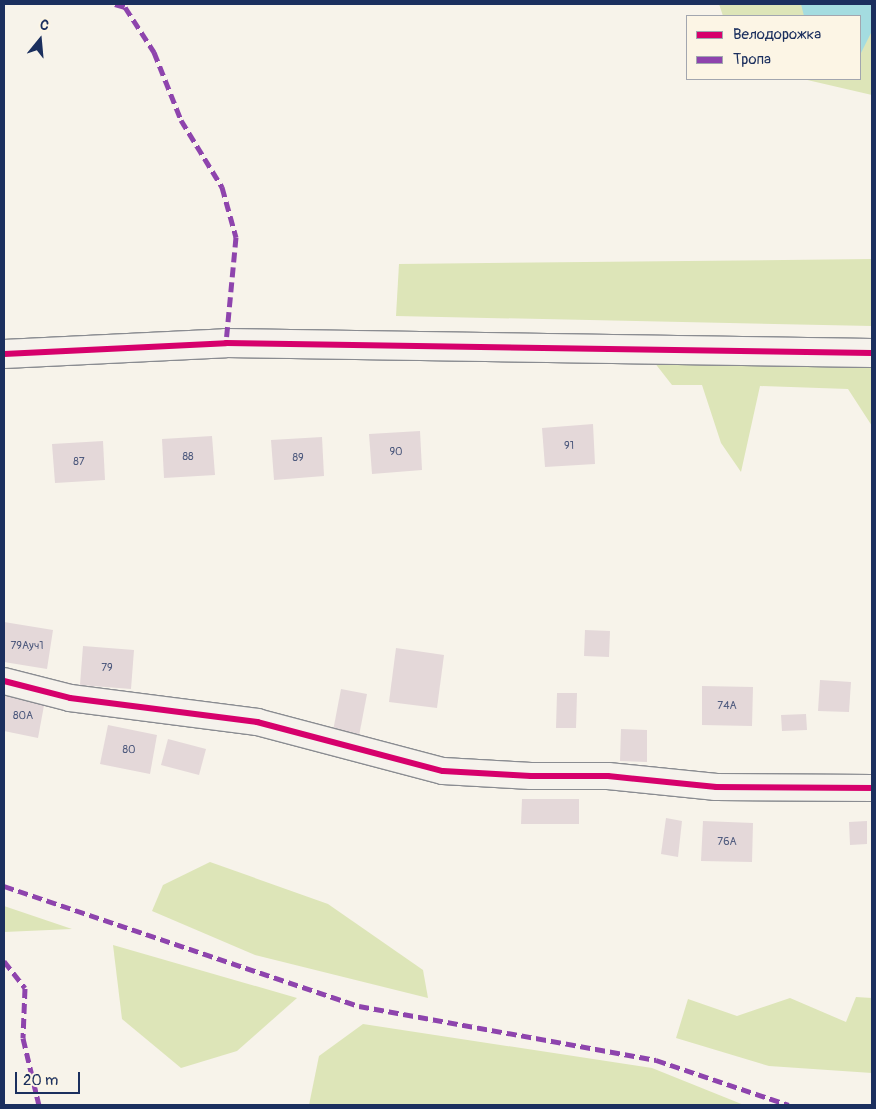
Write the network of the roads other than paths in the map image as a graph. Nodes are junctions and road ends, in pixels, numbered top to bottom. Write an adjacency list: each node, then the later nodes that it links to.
1 (872, 353): 2 (street)
2 (4, 354)
3 (4, 681): 4 (street)
4 (872, 788)

